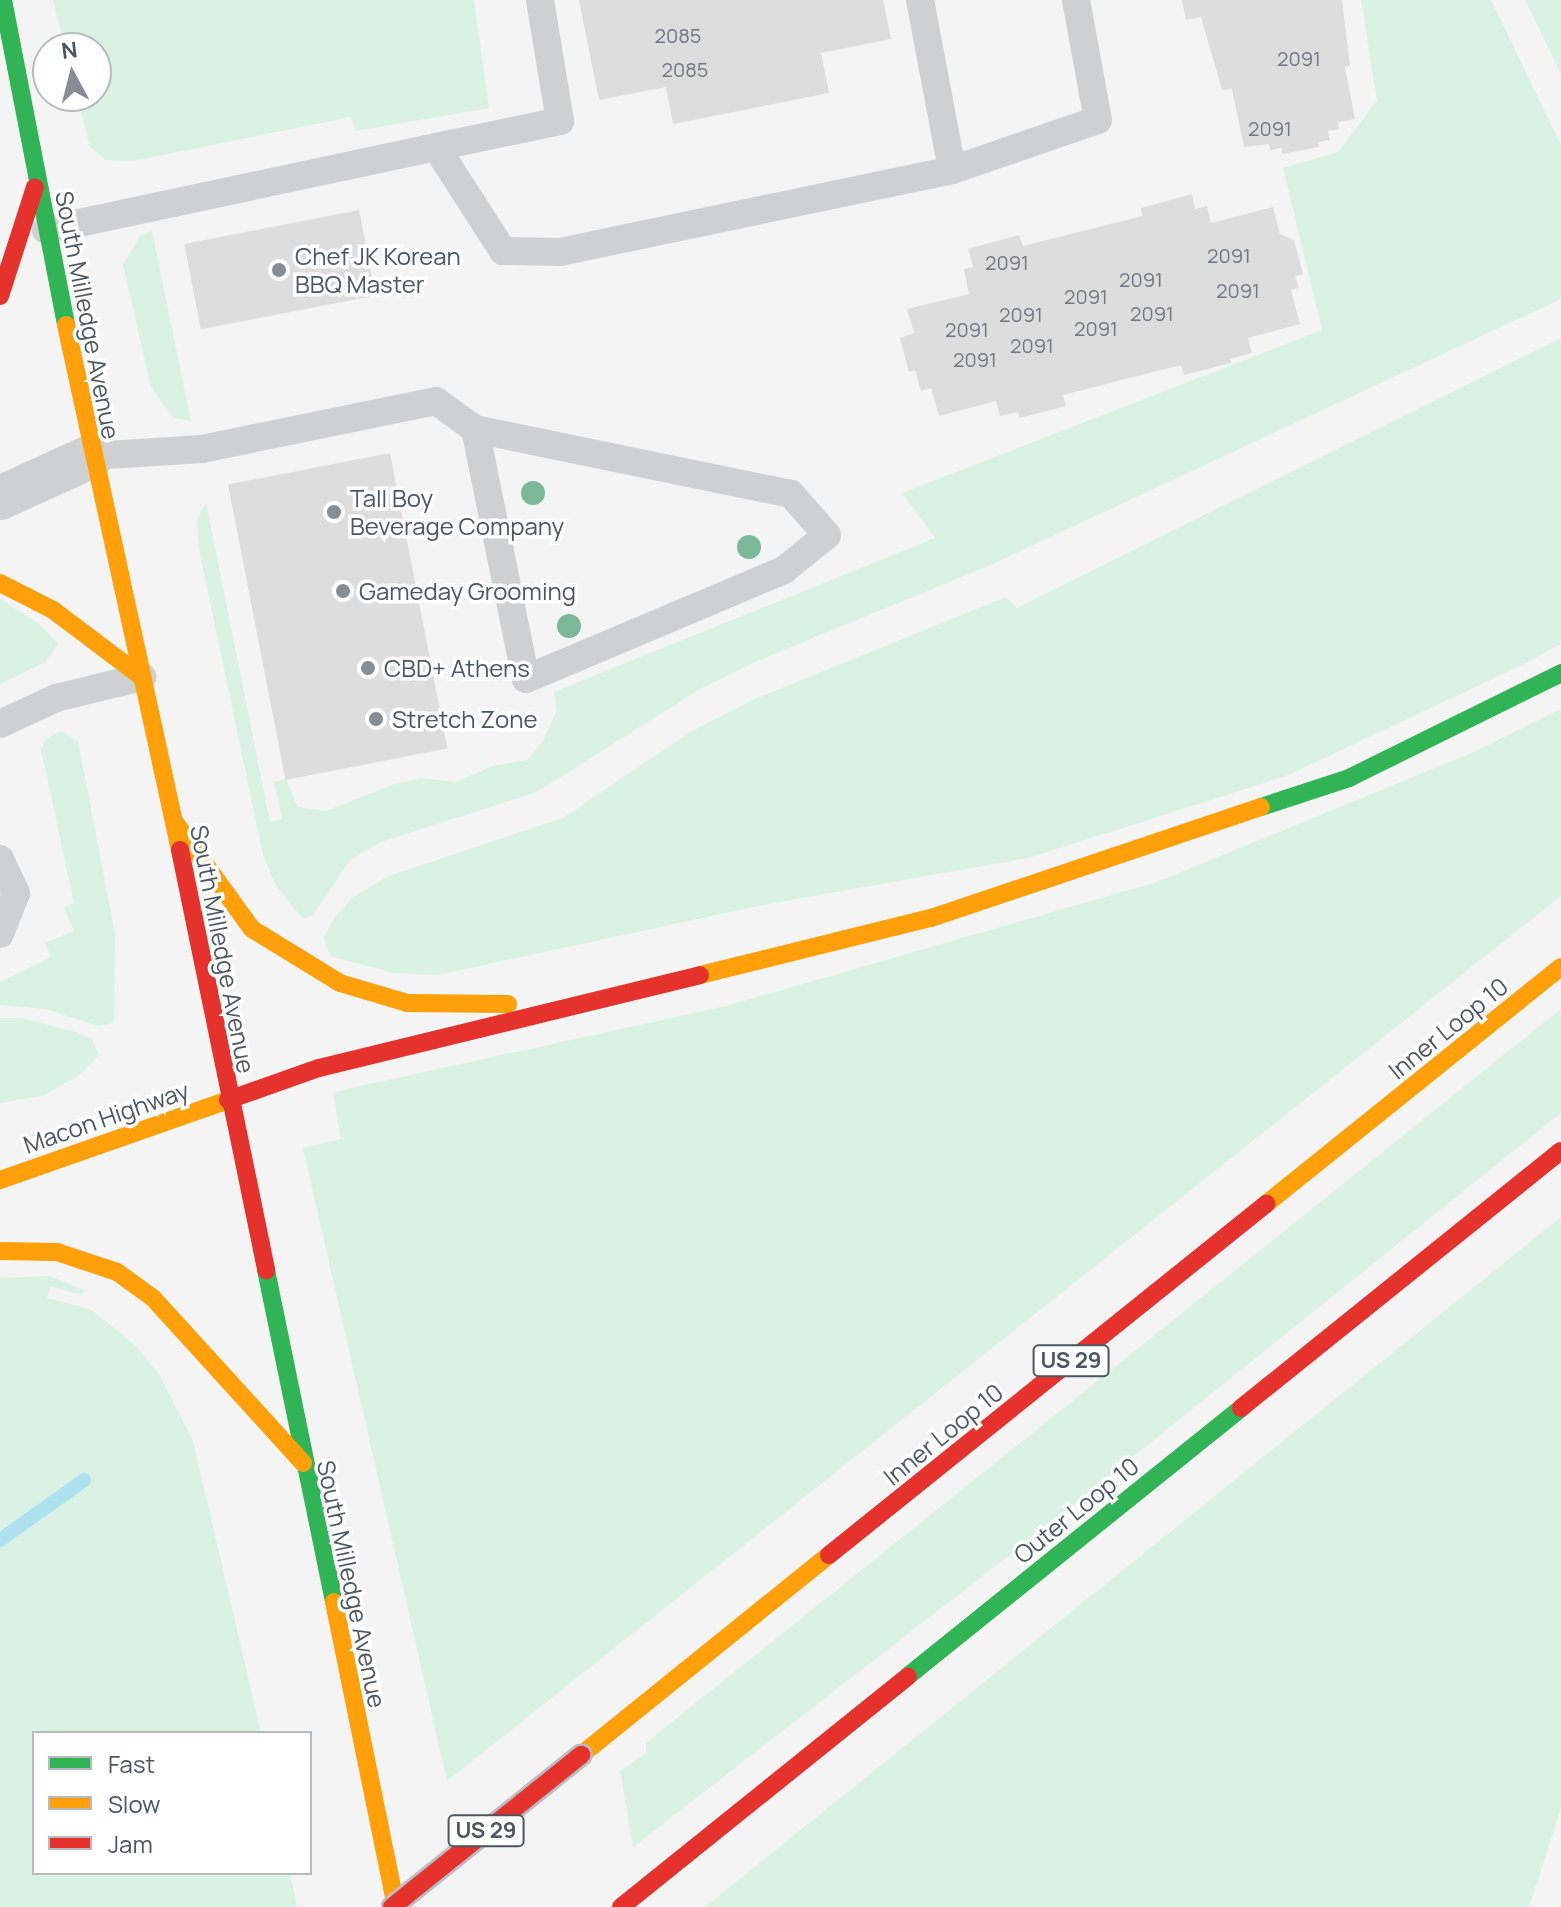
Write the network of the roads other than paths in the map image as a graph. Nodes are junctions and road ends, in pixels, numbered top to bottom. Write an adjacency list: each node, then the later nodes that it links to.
1 (3, 0): 7 (main road, South Milledge Avenue)
2 (540, 0): 5 (lane)
3 (920, 0): 6 (lane)
4 (1076, 0): 6 (lane)
5 (436, 147): 6 (lane); 8 (lane)
6 (952, 170)
7 (36, 181): 8 (main road, South Milledge Avenue); 9 (main road)
8 (46, 230): 11 (main road, South Milledge Avenue)
9 (0, 296)
10 (475, 429): 10 (lane); 11 (lane)
11 (92, 456): 12 (street); 15 (main road, South Milledge Avenue)
12 (0, 498)
13 (0, 583): 15 (main road)
14 (1561, 673): 21 (main road)
15 (142, 677): 16 (lane); 17 (main road, South Milledge Avenue)
16 (0, 724)
17 (174, 821): 21 (main road); 22 (main road, South Milledge Avenue)
18 (0, 859): 19 (lane)
19 (0, 934)
20 (1561, 967): 27 (main road, Inner Loop 10 / US 29, bridge)
21 (567, 1005): 22 (main road, Macon Highway)
22 (228, 1100): 24 (main road, Macon Highway); 26 (main road, South Milledge Avenue)
23 (1561, 1151): 28 (main road, Outer Loop 10)
24 (0, 1180)
25 (0, 1251): 26 (main road)
26 (303, 1463): 27 (main road, South Milledge Avenue)
27 (394, 1907)
28 (621, 1907)

